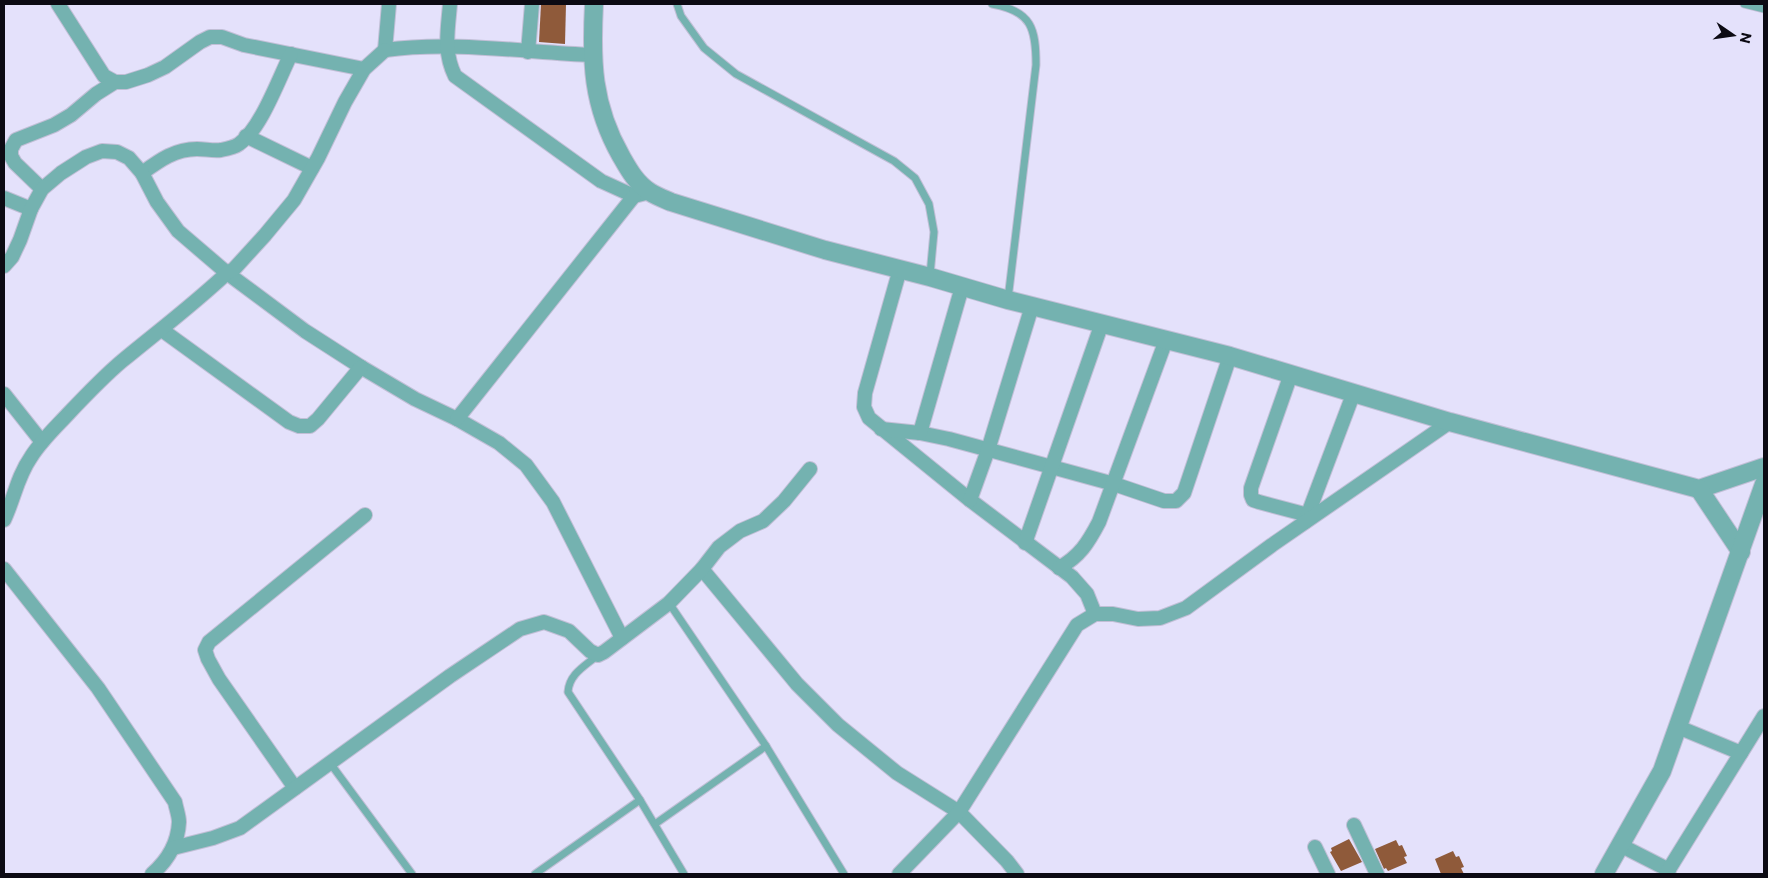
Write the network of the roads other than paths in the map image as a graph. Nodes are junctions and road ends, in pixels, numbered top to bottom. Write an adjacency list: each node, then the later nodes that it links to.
1 (58, 4): 16 (street)
2 (389, 4): 11 (street)
3 (450, 4): 10 (street)
4 (532, 4): 12 (street)
5 (594, 4): 14 (street)
6 (677, 4): 27 (lane)
7 (992, 4): 29 (lane)
8 (1744, 4): 9 (lane)
9 (1764, 10)
10 (446, 46): 11 (street); 12 (street); 21 (street)
11 (385, 50): 15 (street)
12 (528, 52): 14 (street)
13 (291, 54): 15 (street); 16 (street); 17 (street)
14 (592, 55): 21 (street)
15 (364, 69): 18 (street)
16 (115, 82): 20 (street)
17 (246, 136): 18 (street); 19 (street)
18 (312, 168): 26 (street)
19 (142, 173): 20 (street); 26 (street)
20 (42, 189): 23 (street)
21 (642, 194): 25 (street); 39 (street)
22 (4, 198): 23 (street)
23 (30, 209): 24 (street)
24 (4, 266)
25 (900, 269): 27 (street); 41 (street)
26 (226, 273): 32 (street); 35 (street)
27 (930, 277): 28 (street)
28 (962, 287): 29 (street); 42 (street)
29 (1008, 300): 30 (street)
30 (1032, 306): 31 (street); 44 (street)
31 (1102, 323): 33 (street); 45 (street)
32 (162, 330): 35 (street); 43 (street)
33 (1166, 340): 34 (street); 48 (street)
34 (1230, 356): 36 (street); 48 (street)
35 (361, 367): 39 (street)
36 (1291, 374): 37 (street); 53 (street)
37 (1354, 392): 40 (street); 53 (street)
38 (4, 394): 43 (street)
39 (457, 419): 62 (street)
40 (1450, 422): 50 (street); 53 (street)
41 (881, 429): 42 (street); 51 (street)
42 (920, 432): 44 (street)
43 (42, 442): 54 (street)
44 (988, 450): 45 (street); 51 (street)
45 (1051, 468): 48 (street); 55 (street)
46 (1764, 468): 50 (street)
47 (810, 469): 59 (street)
48 (1114, 484): 57 (street)
49 (1764, 488): 56 (street)
50 (1699, 489): 56 (street)
51 (970, 500): 55 (street)
52 (365, 515): 69 (street)
53 (1306, 518): 61 (street)
54 (4, 520)
55 (1025, 543): 57 (street)
56 (1741, 552): 65 (street)
57 (1059, 568): 61 (street)
58 (4, 569): 76 (street)
59 (702, 569): 60 (street); 71 (street)
60 (669, 603): 62 (street); 66 (lane)
61 (1095, 614): 71 (street)
62 (622, 638): 63 (street)
63 (598, 655): 68 (street); 70 (lane)
64 (1764, 716): 67 (street)
65 (1678, 727): 67 (street); 74 (street)
66 (766, 746): 72 (lane); 82 (lane)
67 (1741, 753): 77 (street)
68 (330, 764): 69 (street); 79 (lane)
69 (295, 788): 76 (street)
70 (640, 800): 72 (lane); 80 (lane)
71 (959, 812): 83 (street); 84 (street)
72 (655, 824): 81 (lane)
73 (1354, 825): 86 (street)
74 (1620, 846): 77 (street); 87 (street)
75 (1315, 847): 85 (street)
76 (173, 848): 78 (street)
77 (1668, 872)
78 (152, 874)
79 (412, 874)
80 (536, 874)
81 (684, 874)
82 (844, 874)
83 (899, 874)
84 (1017, 874)
85 (1328, 874)
86 (1377, 874)
87 (1604, 874)

